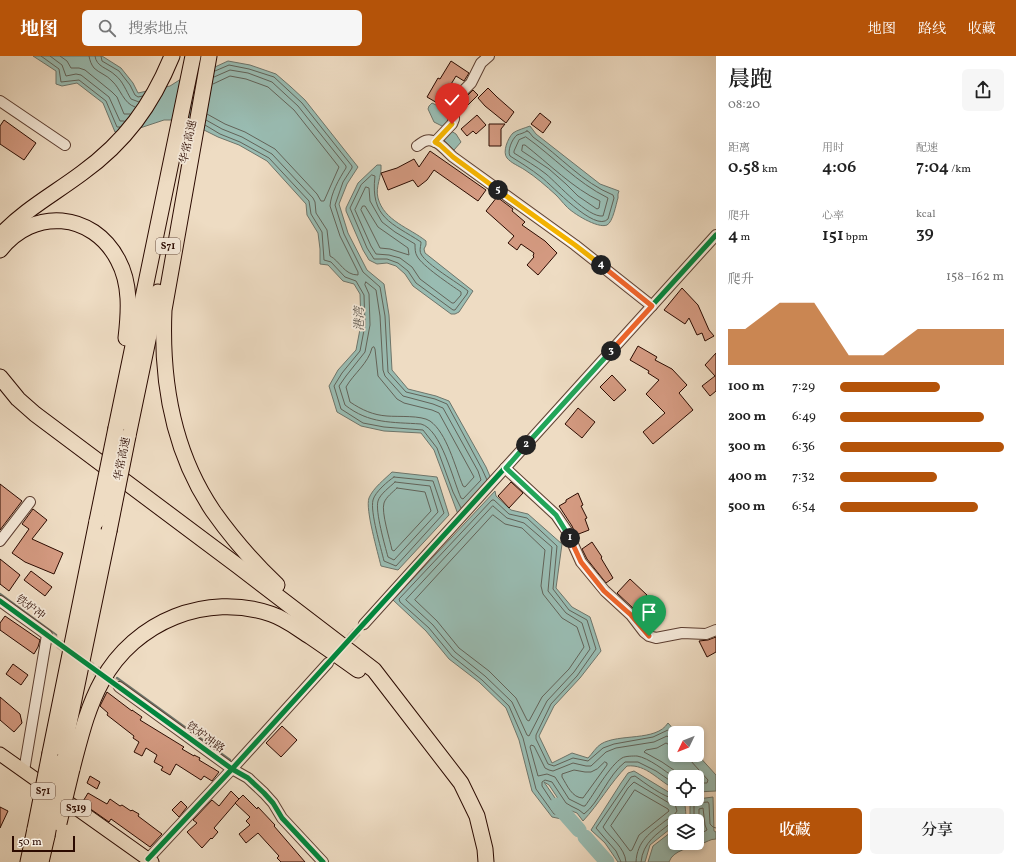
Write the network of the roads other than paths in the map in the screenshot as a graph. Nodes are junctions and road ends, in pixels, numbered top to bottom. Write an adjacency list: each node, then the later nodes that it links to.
1 (172, 56): 10 (highway)
2 (193, 56): 15 (highway, 华常高速 / S71)
3 (208, 56): 15 (highway, 华常高速 / S71); 23 (highway)
4 (489, 56): 6 (street)
5 (0, 101): 7 (street)
6 (435, 142): 8 (street); 12 (street)
7 (65, 146)
8 (417, 146)
9 (716, 235): 12 (street)
10 (0, 236)
11 (0, 250): 15 (highway)
12 (652, 306): 16 (street)
13 (0, 377): 23 (highway)
14 (0, 389): 23 (highway)
15 (118, 429): 26 (highway, 华常高速 / S71, bridge); 26 (highway, 华常高速 / S71)
16 (506, 468): 20 (street); 21 (street)
17 (30, 502): 18 (street)
18 (0, 542)
19 (0, 601): 28 (street, 铁炉冲)
20 (364, 624)
21 (716, 630)
22 (328, 663): 27 (street)
23 (370, 672): 26 (highway); 35 (highway); 36 (highway)
24 (119, 687): 27 (street, 铁炉冲路)
25 (0, 754): 28 (main road, S319)
26 (61, 761): 29 (highway, bridge); 29 (highway, 华常高速 / S71, bridge)
27 (232, 770): 30 (street); 34 (street, 铁炉冲路)
28 (24, 772): 30 (main road, S319)
29 (46, 835): 31 (highway, 华常高速 / S71); 32 (highway, 华常高速 / S71); 33 (highway)
30 (150, 860)
31 (28, 862)
32 (42, 862)
33 (49, 862)
34 (323, 862)
35 (480, 862)
36 (486, 862)

